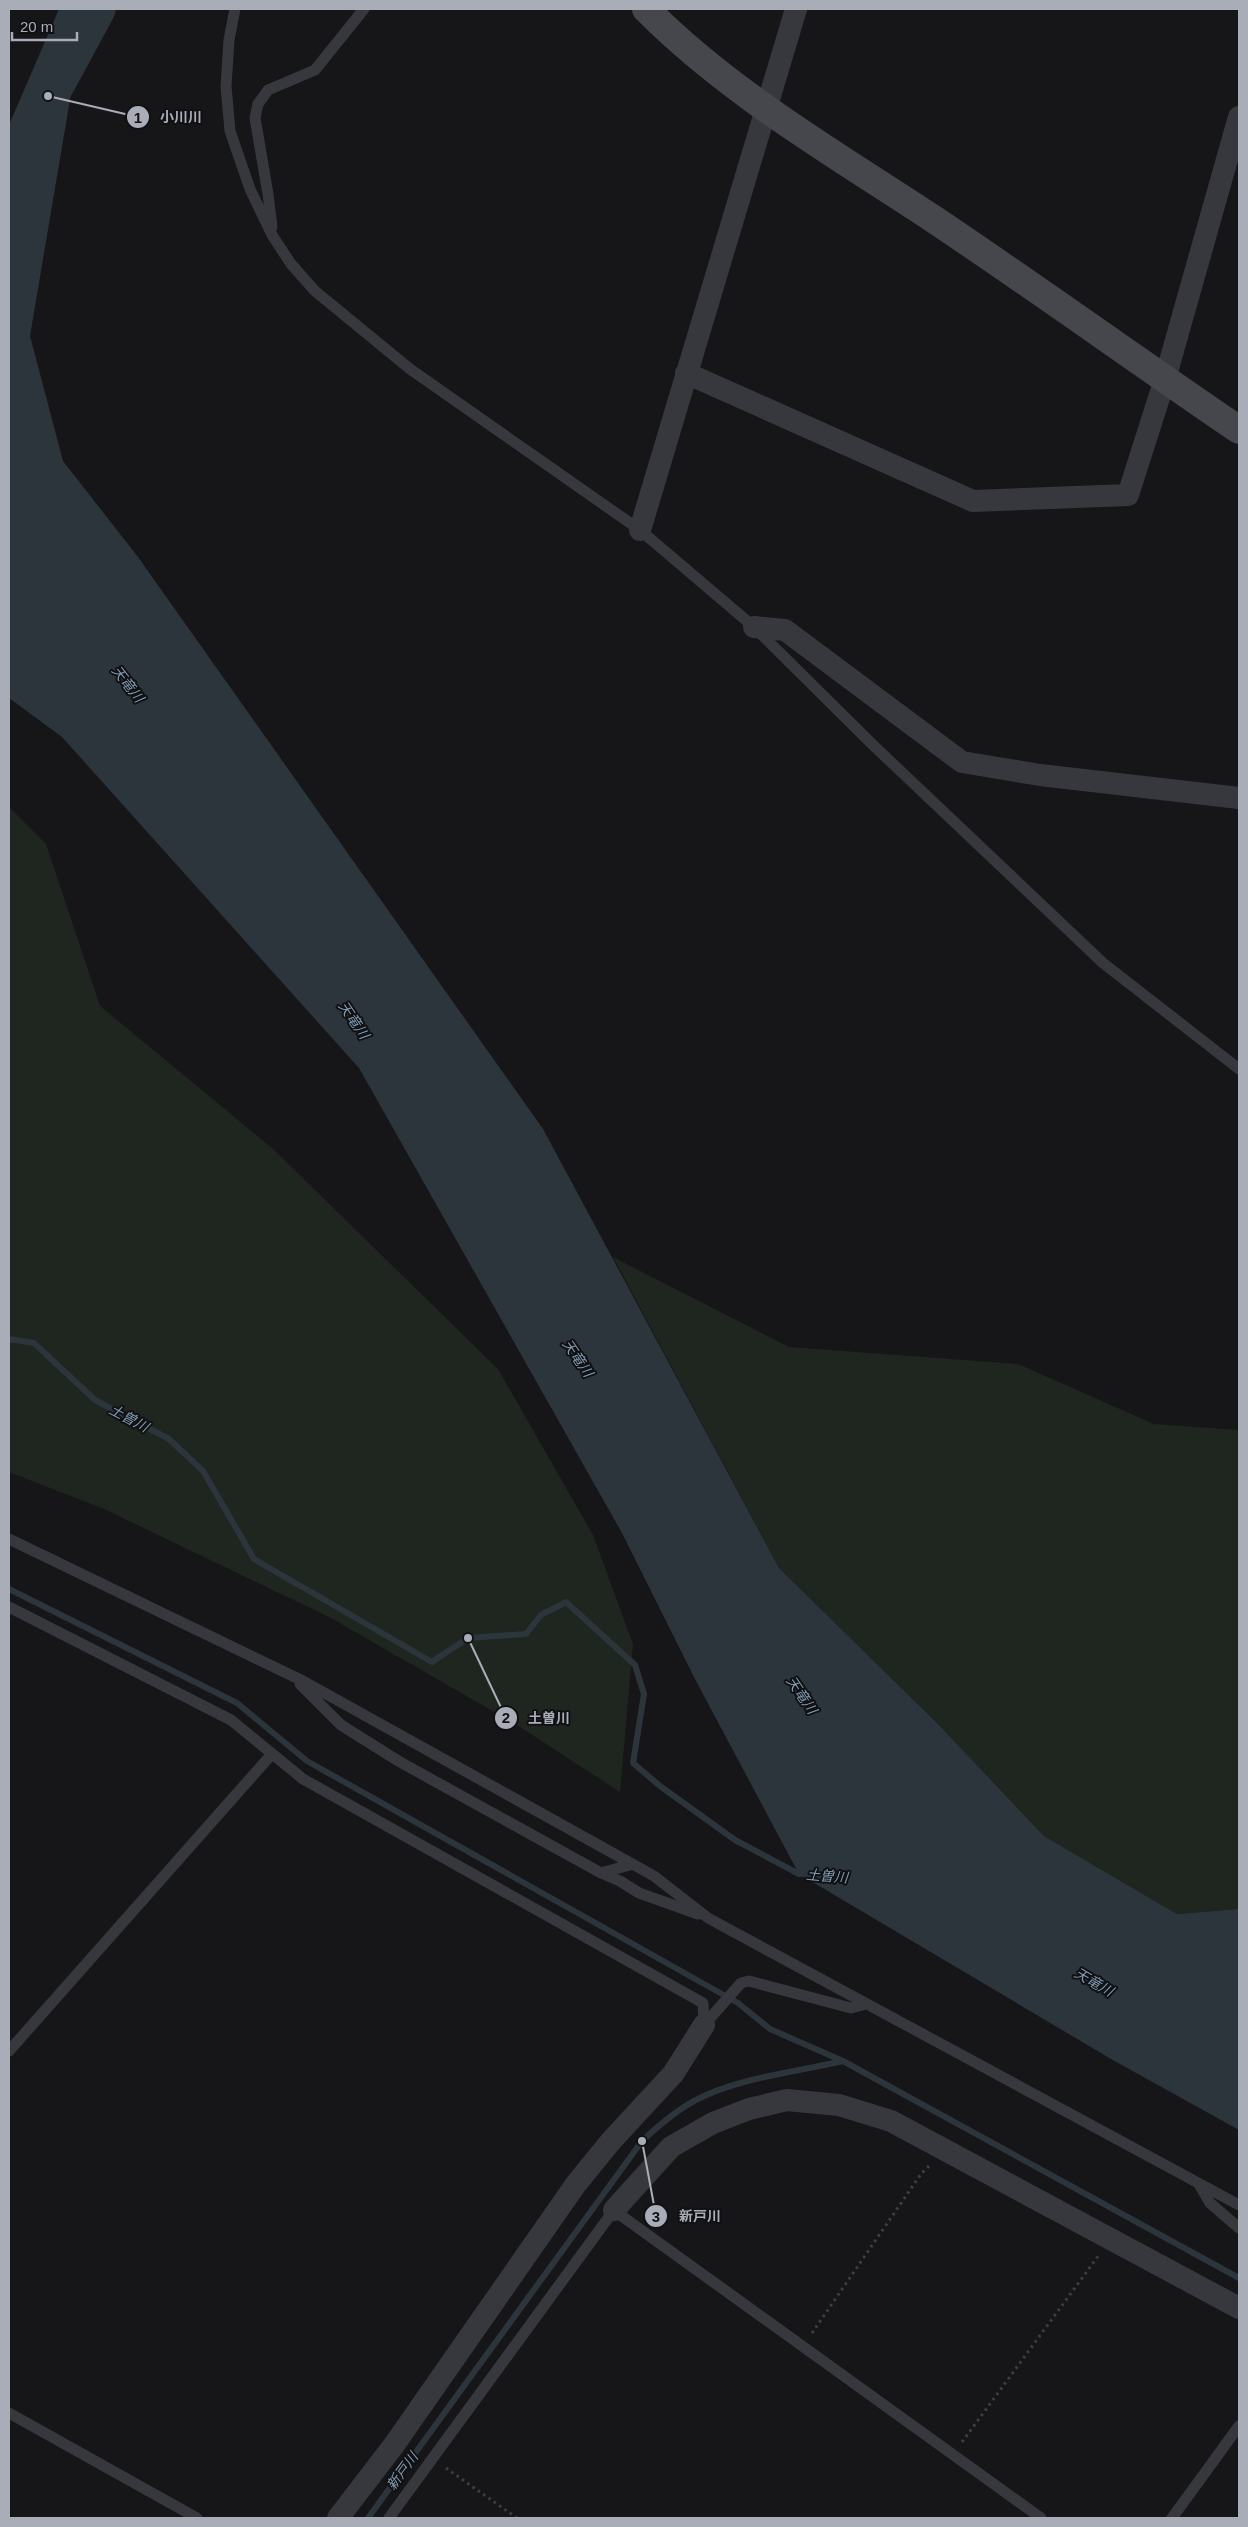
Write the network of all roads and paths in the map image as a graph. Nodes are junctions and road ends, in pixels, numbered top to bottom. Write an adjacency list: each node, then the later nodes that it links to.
1 (235, 9): 7 (lane)
2 (364, 9): 7 (lane)
3 (646, 9): 5 (street)
4 (796, 9): 5 (street)
5 (766, 108): 8 (street); 9 (street)
6 (1239, 117): 9 (street)
7 (272, 235): 11 (lane)
8 (686, 373): 9 (street); 11 (street)
9 (1165, 379): 10 (street)
10 (1239, 430)
11 (640, 530): 12 (lane)
12 (754, 627): 13 (street); 14 (lane)
13 (1239, 798)
14 (1239, 1069)
15 (9, 1539): 17 (lane)
16 (9, 1607): 18 (lane)
17 (292, 1676): 19 (lane); 20 (lane)
18 (271, 1755): 23 (lane); 24 (lane)
19 (633, 1864): 20 (lane); 21 (lane)
20 (601, 1873): 21 (lane)
21 (708, 1918): 22 (lane)
22 (866, 2004): 23 (lane); 26 (lane)
23 (704, 2025): 38 (street)
24 (9, 2052)
25 (946, 2150): 28 (street); 30 (street); 32 (path)
26 (1199, 2184): 27 (lane); 29 (lane)
27 (1239, 2205)
28 (611, 2208): 32 (lane); 36 (lane)
29 (1239, 2228)
30 (1110, 2239): 31 (street); 35 (path)
31 (1239, 2308)
32 (802, 2346): 35 (lane)
33 (9, 2413): 37 (lane)
34 (1239, 2426): 42 (lane)
35 (953, 2455): 41 (lane)
36 (432, 2458): 39 (lane); 40 (path)
37 (197, 2518)
38 (338, 2518)
39 (389, 2518)
40 (516, 2518)
41 (1041, 2518)
42 (1172, 2518)

